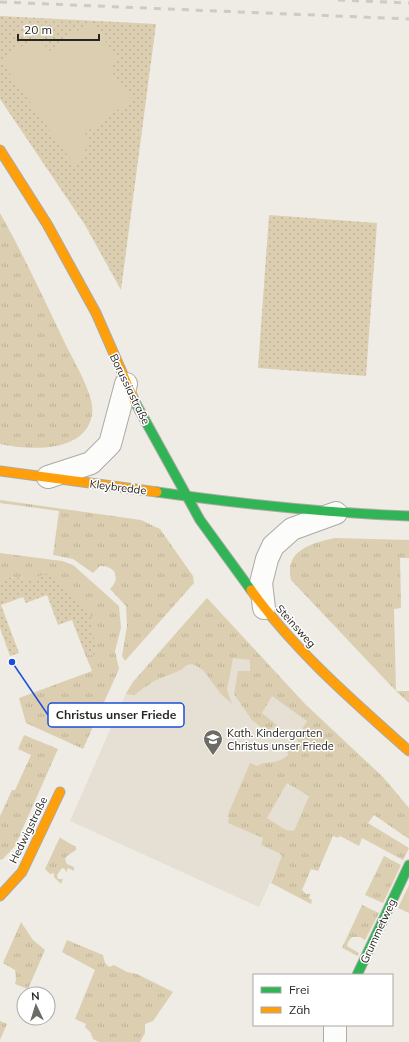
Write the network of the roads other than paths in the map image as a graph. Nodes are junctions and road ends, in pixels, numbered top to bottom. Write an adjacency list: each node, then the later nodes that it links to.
1 (0, 150): 2 (main road, Borussiastraße)
2 (126, 384): 4 (street, Kleybredde); 5 (main road, Borussiastraße)
3 (0, 471): 4 (main road, Kleybredde)
4 (48, 477): 5 (main road, Kleybredde)
5 (188, 498): 6 (main road); 8 (main road, Steinsweg)
6 (336, 513): 7 (main road); 8 (street)
7 (409, 516)
8 (264, 608): 9 (main road, Steinsweg)
9 (409, 751)
10 (60, 792): 12 (main road, Hedwigstraße)
11 (409, 865): 13 (main road, Grummetweg)
12 (0, 896)
13 (357, 974)
14 (335, 1026): 15 (street)
15 (335, 1042)

